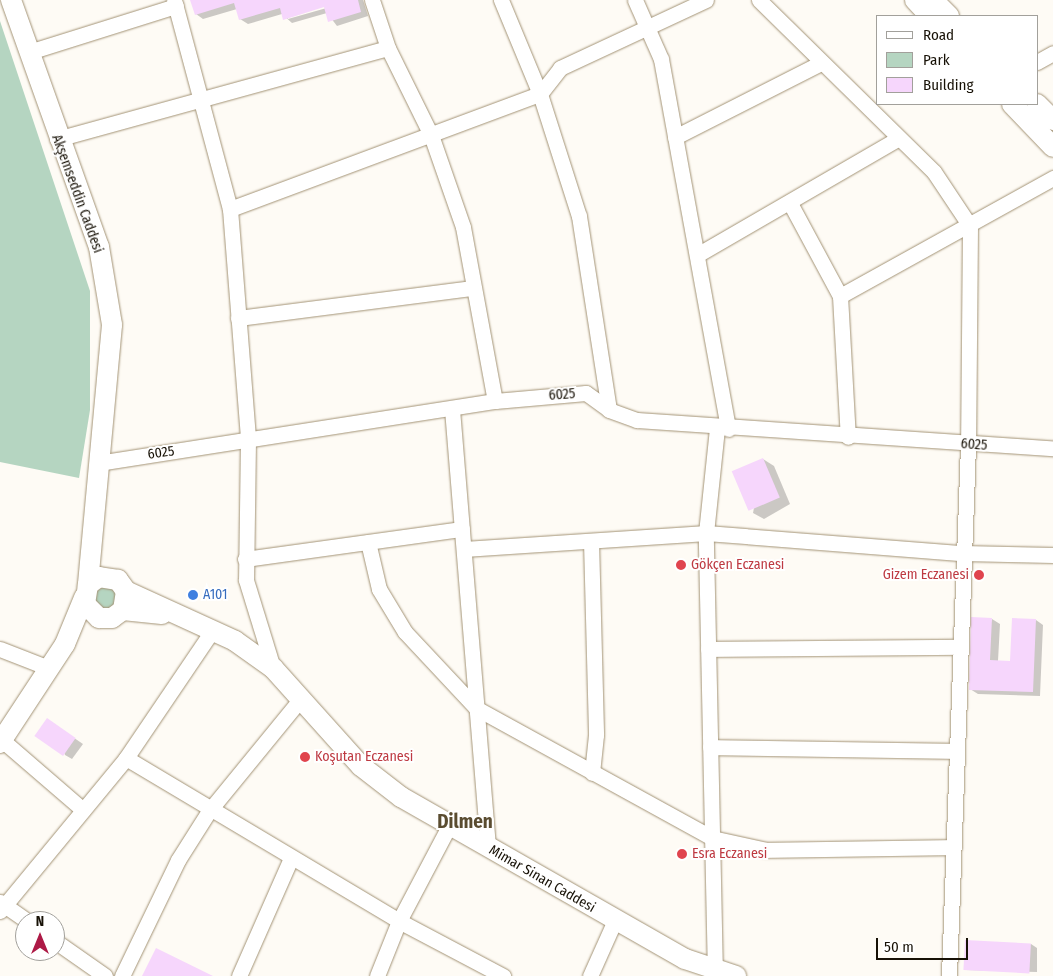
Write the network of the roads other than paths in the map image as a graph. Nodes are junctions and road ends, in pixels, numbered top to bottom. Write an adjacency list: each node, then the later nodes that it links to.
1 (11, 0): 12 (street, Akşemseddin Caddesi)
2 (372, 0): 11 (street)
3 (501, 0): 16 (street)
4 (635, 0): 10 (street)
5 (706, 0): 10 (street)
6 (759, 0): 15 (street)
7 (915, 0): 9 (street)
8 (175, 3): 12 (street); 17 (street)
9 (939, 8)
10 (650, 26): 16 (street); 22 (street)
11 (388, 48): 17 (street); 21 (street)
12 (29, 52): 23 (street, Akşemseddin Caddesi)
13 (1053, 54): 14 (street)
14 (1038, 62)
15 (821, 63): 22 (street); 24 (street)
16 (540, 94): 21 (street); 36 (street)
17 (204, 99): 23 (street); 28 (street)
18 (1013, 105): 25 (street)
19 (1038, 105): 20 (street)
20 (1053, 120)
21 (431, 135): 28 (street); 31 (street)
22 (675, 137): 30 (street)
23 (57, 139): 42 (street, Akşemseddin Caddesi)
24 (897, 139): 27 (street); 29 (street)
25 (1053, 147)
26 (1053, 178): 29 (street)
27 (790, 203): 30 (street); 32 (street)
28 (230, 209): 33 (street)
29 (970, 226): 32 (street); 40 (street)
30 (697, 255): 37 (street)
31 (473, 288): 33 (street); 34 (street)
32 (840, 296): 38 (street)
33 (238, 318): 39 (street)
34 (495, 401): 35 (street, 6025); 36 (street, 6025)
35 (452, 409): 39 (street, 6025); 43 (street)
36 (609, 410): 37 (street, 6025)
37 (723, 428): 38 (street, 6025); 44 (street)
38 (848, 437): 40 (street, 6025)
39 (248, 440): 42 (street, 6025); 51 (street)
40 (968, 445): 41 (street, 6025); 49 (street)
41 (1053, 448)
42 (98, 463): 47 (street, Akşemseddin Caddesi)
43 (462, 529): 46 (street); 48 (street)
44 (706, 533): 45 (street); 49 (street); 59 (street)
45 (591, 541): 48 (street); 68 (street)
46 (368, 542): 51 (street); 63 (street)
47 (94, 543): 52 (street, Akşemseddin Caddesi); 53 (street)
48 (464, 549): 63 (street)
49 (962, 553): 50 (street); 57 (street)
50 (1053, 555)
51 (245, 559): 61 (street)
52 (86, 591): 53 (street); 54 (street); 56 (street, Akşemseddin Caddesi)
53 (120, 593): 54 (street); 55 (street, Mimar Sinan Caddesi)
54 (99, 618): 56 (street)
55 (212, 632): 61 (street, Mimar Sinan Caddesi); 67 (street)
56 (65, 644): 60 (street)
57 (957, 647): 59 (street); 66 (street)
58 (0, 649): 60 (street)
59 (708, 649): 65 (street)
60 (49, 668): 64 (street)
61 (273, 668): 62 (street, Mimar Sinan Caddesi)
62 (298, 701): 70 (street); 71 (street, Mimar Sinan Caddesi)
63 (476, 708): 68 (street); 74 (street)
64 (1, 741): 69 (street)
65 (710, 747): 66 (street); 72 (street)
66 (954, 751): 73 (street)
67 (126, 758): 69 (street); 70 (street)
68 (592, 773): 72 (street)
69 (83, 810): 76 (street)
70 (209, 811): 75 (street); 84 (street)
71 (449, 826): 74 (street, Mimar Sinan Caddesi); 79 (street)
72 (712, 838): 73 (street); 82 (street)
73 (952, 846): 90 (street)
74 (488, 848): 78 (street, Mimar Sinan Caddesi)
75 (291, 858): 79 (street); 85 (street)
76 (1, 906): 77 (street)
77 (15, 914)
78 (615, 920): 82 (street, Mimar Sinan Caddesi); 88 (street)
79 (399, 921): 81 (street); 86 (street)
80 (65, 948): 83 (street)
81 (488, 972): 87 (street)
82 (715, 974): 89 (street, Mimar Sinan Caddesi)
83 (106, 976)
84 (122, 976)
85 (239, 976)
86 (377, 976)
87 (503, 976)
88 (590, 976)
89 (736, 976)
90 (949, 976)

